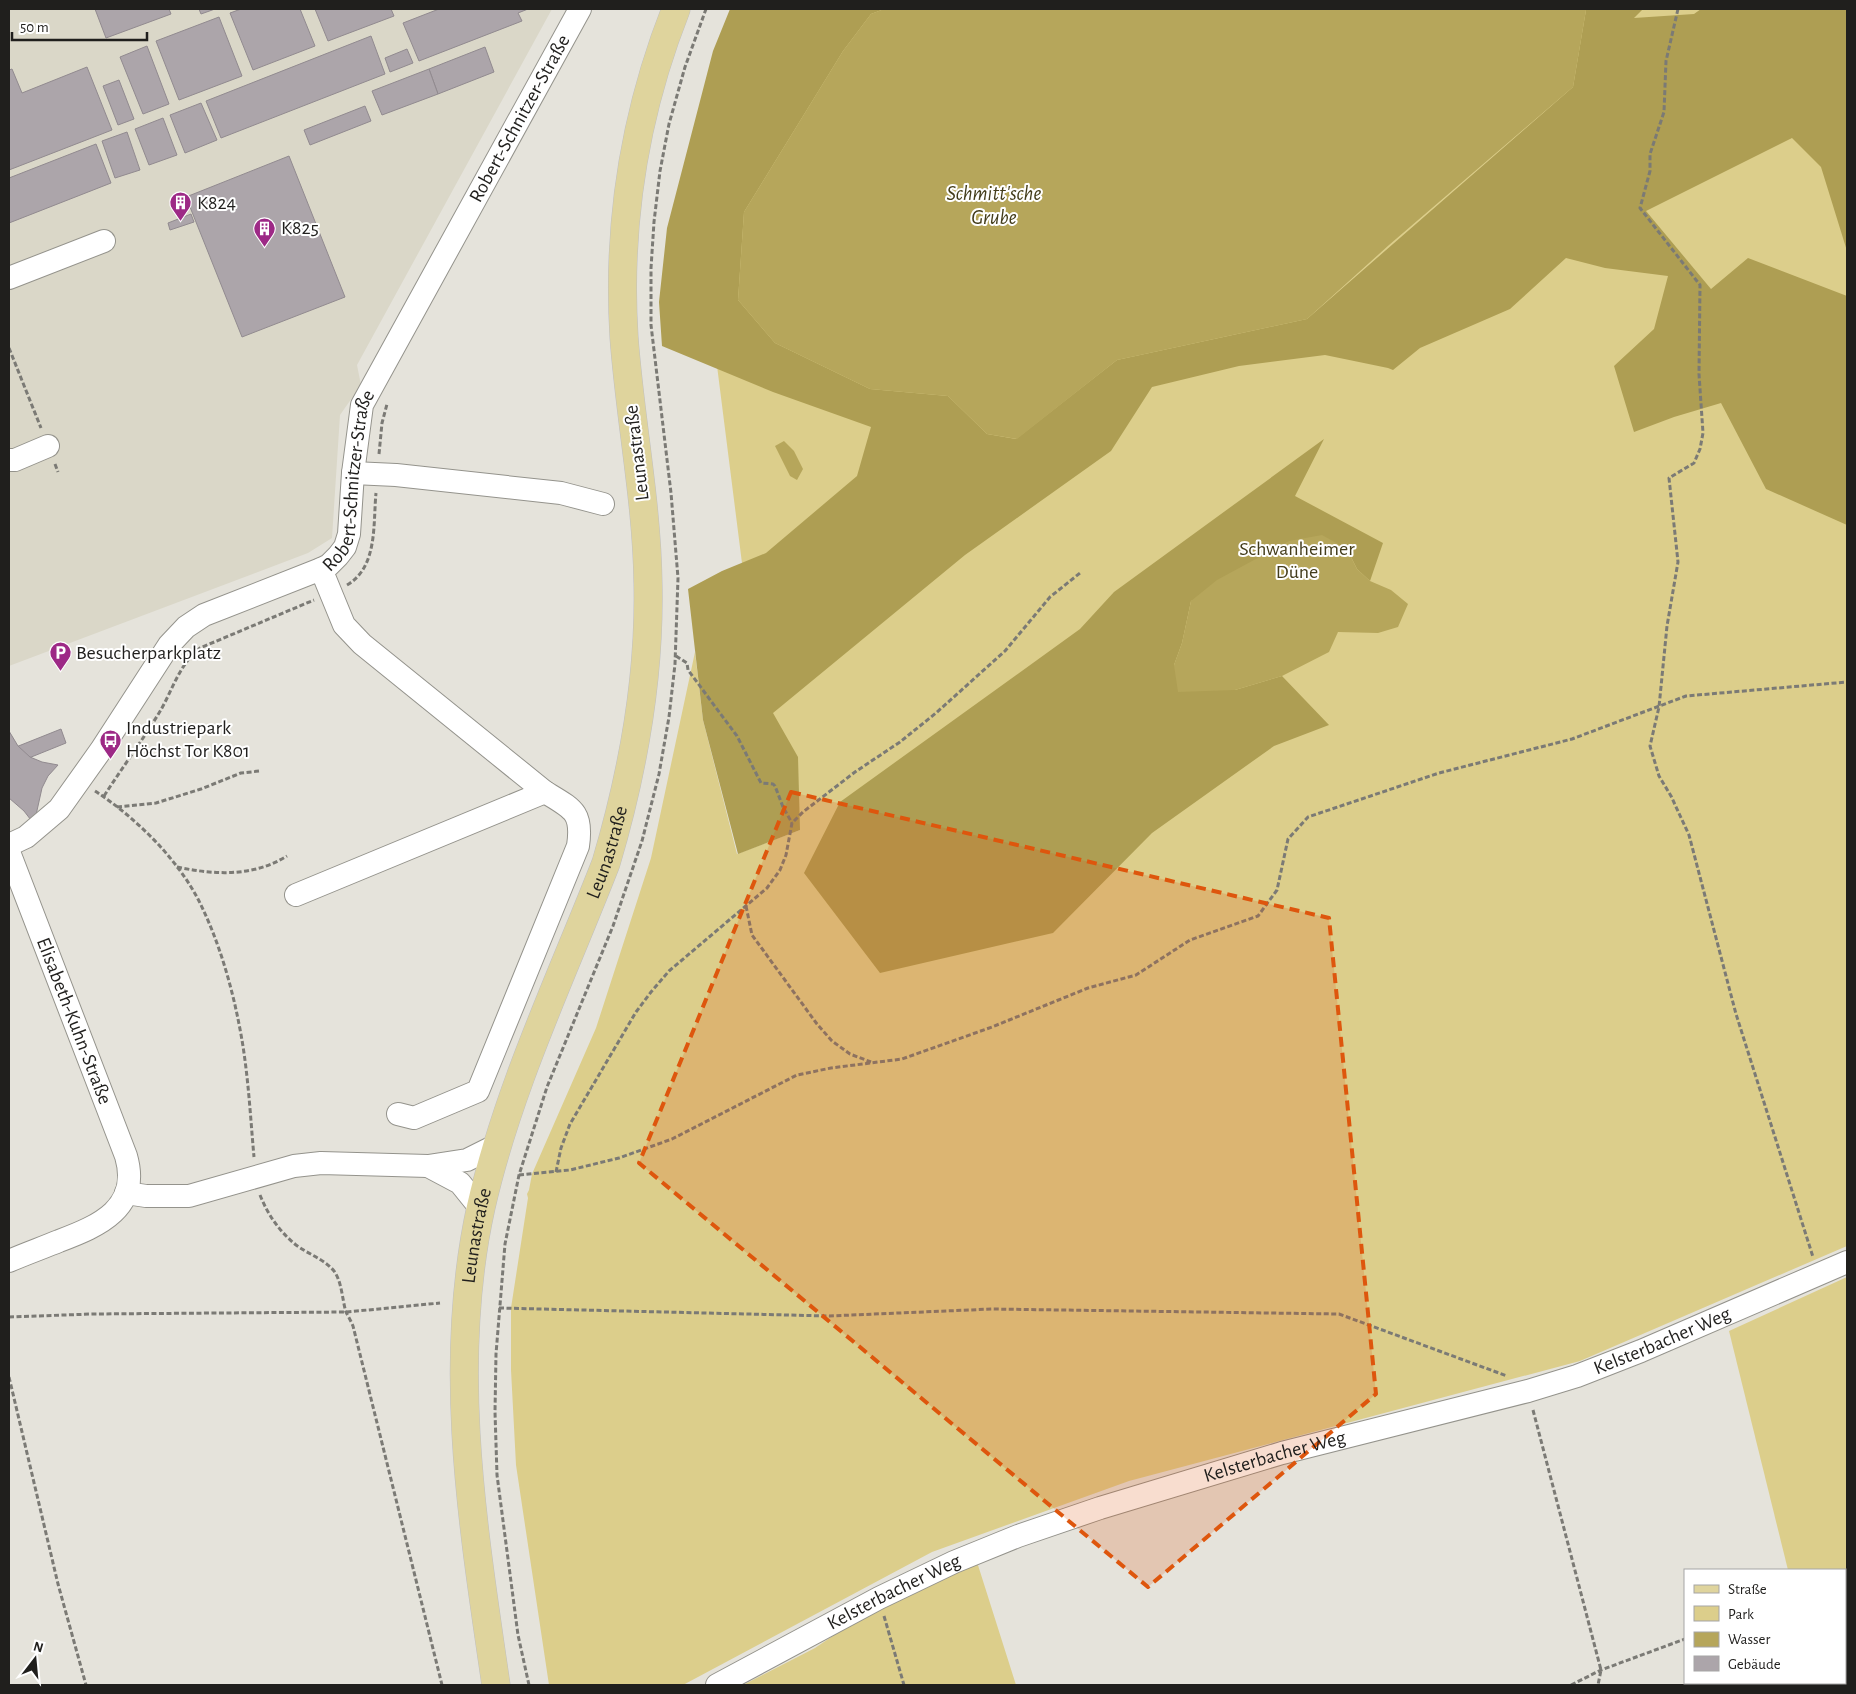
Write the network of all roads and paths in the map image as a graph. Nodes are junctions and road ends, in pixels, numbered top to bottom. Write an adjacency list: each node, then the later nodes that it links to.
1 (580, 9): 10 (street, Robert-Schnitzer-Straße)
2 (676, 9): 31 (main road, Leunastraße)
3 (1678, 9): 18 (path)
4 (104, 241): 5 (street)
5 (9, 278)
6 (9, 348): 7 (path)
7 (48, 446): 8 (street); 9 (path)
8 (9, 460)
9 (58, 472)
10 (353, 473): 11 (street); 13 (street, Robert-Schnitzer-Straße)
11 (378, 474): 12 (street); 15 (path)
12 (603, 504)
13 (321, 569): 15 (street); 23 (street, Robert-Schnitzer-Straße)
14 (1080, 573): 22 (path)
15 (330, 594): 20 (street); 21 (path)
16 (676, 656): 22 (path)
17 (1847, 682): 18 (path)
18 (1659, 707): 29 (path); 40 (path)
19 (260, 771): 21 (path)
20 (545, 792): 27 (street); 30 (street)
21 (116, 807): 26 (path)
22 (792, 823): 28 (path)
23 (9, 845)
24 (9, 852): 36 (street, Elisabeth-Kuhn-Straße)
25 (287, 856): 26 (path)
26 (176, 866): 35 (path)
27 (296, 895)
28 (746, 906): 29 (path); 33 (path)
29 (872, 1063): 33 (path)
30 (398, 1114)
31 (497, 1145): 32 (street); 37 (main road, Leunastraße)
32 (428, 1166): 35 (street); 37 (street)
33 (556, 1172): 34 (path)
34 (519, 1175)
35 (255, 1177): 36 (street); 43 (path)
36 (126, 1193): 38 (street, Elisabeth-Kuhn-Straße)
37 (481, 1209): 52 (main road, Leunastraße)
38 (9, 1261)
39 (1847, 1262): 40 (street, Kelsterbacher Weg)
40 (1818, 1274): 46 (street, Kelsterbacher Weg)
41 (440, 1303): 43 (path)
42 (499, 1308): 46 (path)
43 (347, 1312): 44 (path); 51 (path)
44 (9, 1316)
45 (9, 1376): 50 (path)
46 (1528, 1391): 47 (street, Kelsterbacher Weg); 49 (path)
47 (879, 1598): 53 (street, Kelsterbacher Weg); 54 (path)
48 (1684, 1639): 49 (path)
49 (1601, 1670): 55 (path); 56 (path)
50 (86, 1685)
51 (442, 1685)
52 (496, 1685)
53 (717, 1685)
54 (904, 1685)
55 (1571, 1685)
56 (1598, 1685)

